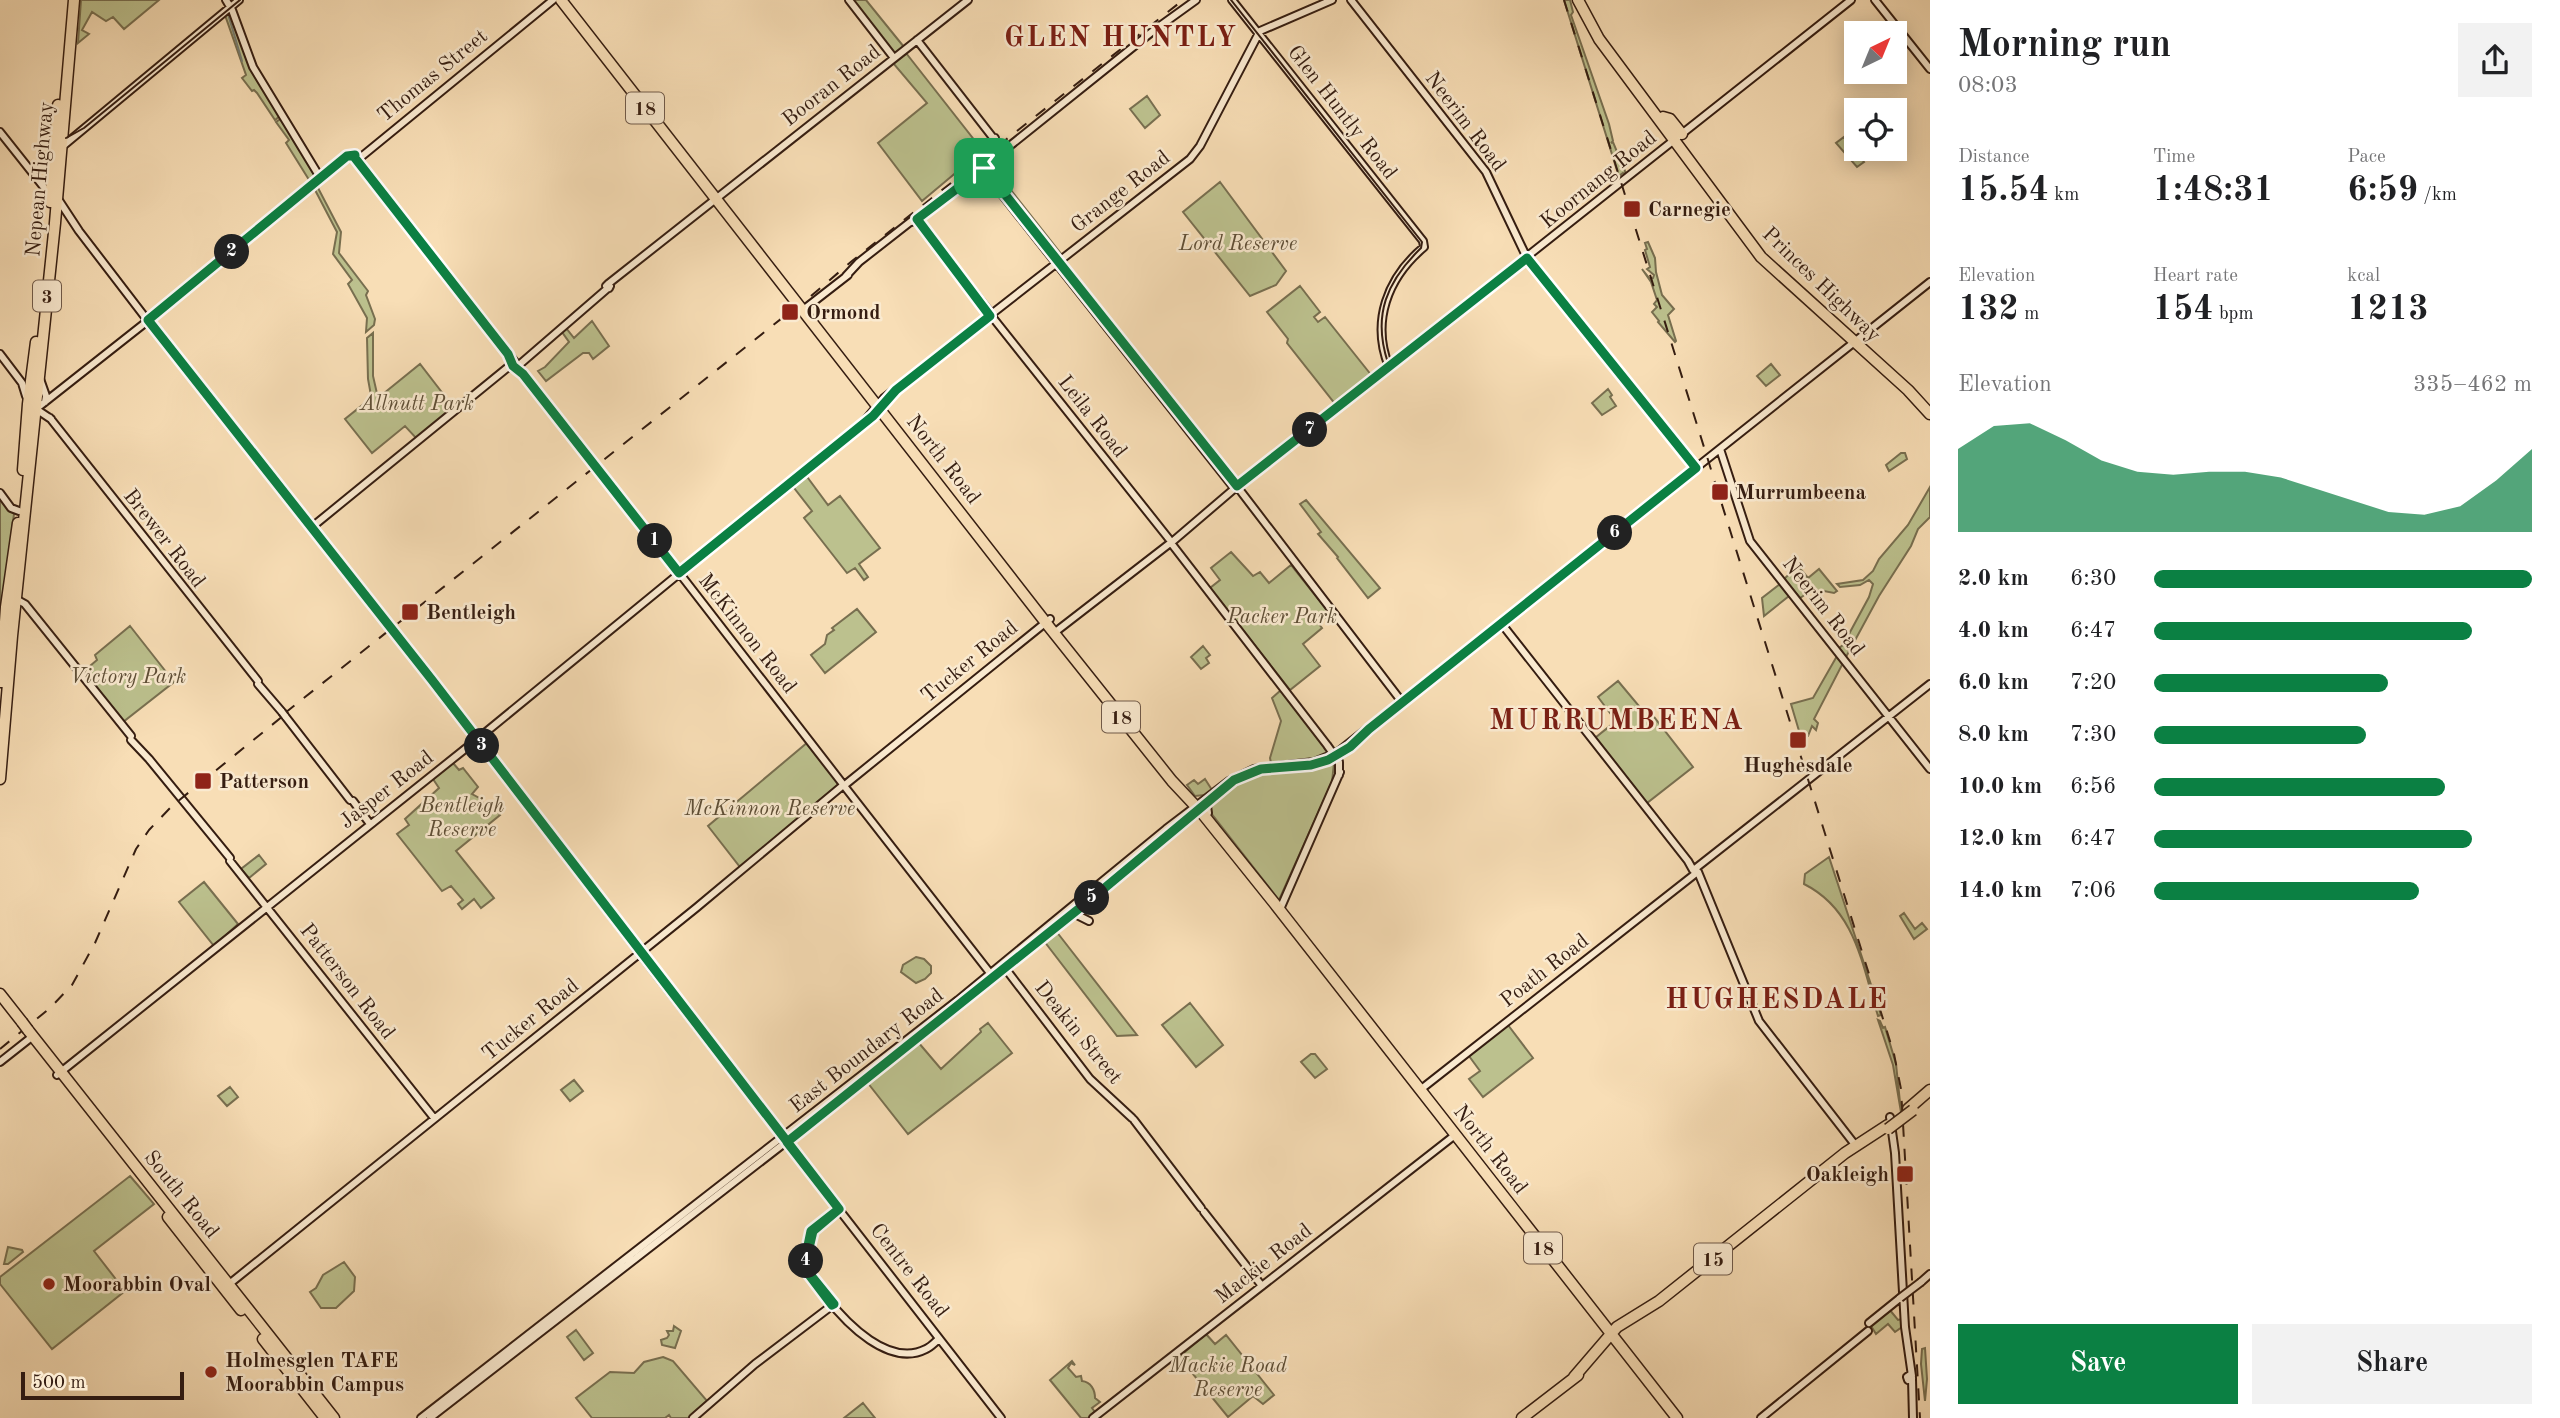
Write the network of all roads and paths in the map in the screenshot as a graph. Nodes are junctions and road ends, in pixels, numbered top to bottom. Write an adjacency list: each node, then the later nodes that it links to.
1 (67, 0): 23 (highway, Nepean Highway / 3)
2 (74, 0): 23 (highway, Nepean Highway / 3)
3 (239, 0): 17 (street)
4 (552, 0): 26 (street, Thomas Street)
5 (561, 0): 29 (highway, North Road / 18)
6 (568, 0): 29 (highway, North Road / 18)
7 (849, 0): 20 (street)
8 (968, 0): 19 (street, Booran Road)
9 (1196, 0): 27 (street)
10 (1232, 0): 18 (street, Glen Huntly Road)
11 (1332, 0): 18 (street)
12 (1351, 0): 34 (street, Neerim Road)
13 (1578, 0): 25 (highway, Princes Highway)
14 (1583, 0): 25 (highway)
15 (1851, 0): 25 (street, Koornang Road)
16 (1875, 0): 21 (street)
17 (229, 3): 22 (street); 28 (street)
18 (1258, 33): 35 (street, Grange Road); 44 (street, Glen Huntly Road)
19 (917, 40): 20 (street, Booran Road); 27 (street)
20 (894, 57): 29 (street, Booran Road)
21 (1930, 69)
22 (84, 127): 23 (street); 23 (street)
23 (60, 130): 30 (highway, Nepean Highway / 3); 30 (highway, Nepean Highway / 3)
24 (0, 132): 30 (street, Centre Road)
25 (1676, 139): 34 (street, Koornang Road); 36 (highway, Princes Highway); 36 (highway, Princes Highway)
26 (359, 156): 28 (street, Thomas Street); 43 (street, McKinnon Road)
27 (985, 161): 32 (street); 35 (street)
28 (321, 178): 40 (street, Thomas Street)
29 (718, 197): 38 (highway, North Road / 18); 43 (street, Booran Road)
30 (55, 198): 31 (street, Centre Road); 33 (highway, Nepean Highway / 3)
31 (69, 216): 33 (street); 40 (street, Centre Road)
32 (916, 219): 38 (street); 39 (street, Leila Road)
33 (53, 222): 45 (highway, Nepean Highway / 3); 45 (highway, Nepean Highway / 3)
34 (1527, 258): 44 (street, Koornang Road); 55 (street, Neerim Road)
35 (1057, 263): 39 (street, Grange Road); 56 (street)
36 (1784, 276): 41 (highway, Princes Highway)
37 (1930, 282): 41 (street)
38 (805, 308): 49 (highway, North Road / 18)
39 (989, 313): 49 (street, Grange Road); 61 (street, Leila Road)
40 (148, 320): 46 (street, Thomas Street); 60 (street, Centre Road)
41 (1855, 342): 48 (highway, Princes Highway); 50 (highway, Princes Highway); 54 (street)
42 (0, 354): 45 (street)
43 (516, 365): 60 (street, Booran Road); 62 (street, McKinnon Road)
44 (1390, 367): 56 (street, Koornang Road)
45 (31, 387): 46 (street, Thomas Street); 47 (highway)
46 (64, 387): 47 (street, Thomas Street)
47 (34, 405): 51 (street, Brewer Road); 52 (highway); 53 (highway)
48 (1930, 405)
49 (876, 410): 62 (street, Jasper Road); 64 (highway, North Road / 18); 64 (highway, North Road / 18)
50 (1930, 414)
51 (49, 418): 52 (street); 82 (street, Brewer Road)
52 (33, 422): 53 (highway); 57 (highway)
53 (25, 442): 57 (highway)
54 (1717, 451): 55 (street); 74 (street, Neerim Road)
55 (1696, 468): 67 (street)
56 (1236, 489): 61 (street, Koornang Road); 73 (street)
57 (24, 494): 59 (highway)
58 (2, 496): 59 (street)
59 (21, 514): 63 (highway); 65 (highway)
60 (313, 525): 76 (street, Centre Road)
61 (1169, 542): 69 (street, Koornang Road); 77 (street, Leila Road)
62 (679, 573): 76 (street, Jasper Road); 80 (street, McKinnon Road)
63 (19, 574): 65 (highway); 65 (highway)
64 (1028, 595): 66 (highway, North Road / 18)
65 (14, 600): 68 (highway); 70 (highway); 85 (street, Patterson Road)
66 (1048, 620): 69 (highway, North Road / 18); 80 (street, Tucker Road)
67 (1501, 623): 73 (street); 83 (street)
68 (2, 625): 70 (highway)
69 (1056, 631): 81 (highway, North Road / 18)
70 (8, 639): 72 (highway); 75 (highway)
71 (1930, 684): 74 (street, Poath Road)
72 (0, 699)
73 (1403, 702): 77 (street)
74 (1889, 717): 78 (street, Neerim Road); 83 (street, Poath Road)
75 (2, 729): 79 (highway)
76 (478, 739): 82 (street, Jasper Road); 90 (street, Centre Road)
77 (1336, 756): 81 (street); 86 (street)
78 (1930, 769)
79 (0, 779)
80 (843, 785): 90 (street, Tucker Road); 92 (street, McKinnon Road)
81 (1200, 804): 84 (street, East Boundary Road); 86 (highway, North Road / 18); 91 (street, East Boundary Road)
82 (370, 824): 85 (street, Jasper Road)
83 (1695, 871): 98 (street, Poath Road); 110 (street)
84 (1091, 898): 87 (street, East Boundary Road); 88 (street)
85 (267, 906): 97 (street, Jasper Road); 102 (street, Patterson Road)
86 (1276, 906): 98 (highway, North Road / 18)
87 (1073, 913): 89 (street); 91 (street, East Boundary Road)
88 (1084, 914)
89 (1089, 921)
90 (640, 953): 102 (street, Tucker Road); 105 (street, Centre Road)
91 (1001, 969): 92 (street); 104 (street, East Boundary Road); 117 (street, Deakin Street)
92 (990, 973): 103 (street, East Boundary Road)
93 (0, 994): 95 (highway, South Road)
94 (0, 1004): 95 (highway, South Road)
95 (25, 1031): 96 (street); 97 (highway, South Road)
96 (0, 1062)
97 (59, 1074): 119 (highway, South Road)
98 (1420, 1090): 108 (highway, North Road / 18)
99 (1930, 1090): 101 (highway, 15)
100 (1930, 1096): 101 (highway, 15)
101 (1912, 1108): 106 (highway, 15, bridge)
102 (433, 1118): 119 (street, Tucker Road)
103 (808, 1118): 104 (street); 107 (street, East Boundary Road)
104 (816, 1119): 109 (street, East Boundary Road)
105 (773, 1124): 107 (street); 109 (street, Centre Road)
106 (1890, 1124): 110 (highway, 15); 112 (highway, 15); 135 (street)
107 (789, 1132): 109 (street, East Boundary Road)
108 (1455, 1135): 117 (street, Mackie Road); 121 (highway, North Road / 18)
109 (785, 1140): 111 (street, East Boundary Road); 114 (street, Centre Road)
110 (1856, 1146): 112 (highway, 15)
111 (772, 1151): 113 (street, East Boundary Road); 113 (street, East Boundary Road)
112 (1842, 1156): 121 (highway, 15)
113 (698, 1206): 116 (street, East Boundary Road); 118 (street, East Boundary Road)
114 (839, 1209): 120 (street); 122 (street, Centre Road)
115 (1930, 1274): 134 (street, bridge)
116 (601, 1284): 118 (street); 124 (street, East Boundary Road)
117 (1262, 1286): 131 (street, Mackie Road)
118 (588, 1287): 124 (street, East Boundary Road)
119 (229, 1288): 126 (highway, South Road); 127 (highway, South Road)
120 (833, 1305): 122 (street); 129 (street)
121 (1614, 1335): 123 (highway); 123 (highway); 123 (highway, 15); 133 (highway, North Road / 18)
122 (939, 1339): 130 (street, Centre Road)
123 (1603, 1347): 132 (highway, 15)
124 (479, 1376): 125 (street, East Boundary Road)
125 (430, 1416): 128 (street, East Boundary Road)
126 (326, 1418)
127 (334, 1418)
128 (421, 1418)
129 (693, 1418)
130 (1001, 1418)
131 (1093, 1418)
132 (1522, 1418)
133 (1677, 1418)
134 (1760, 1418)
135 (1913, 1418)

